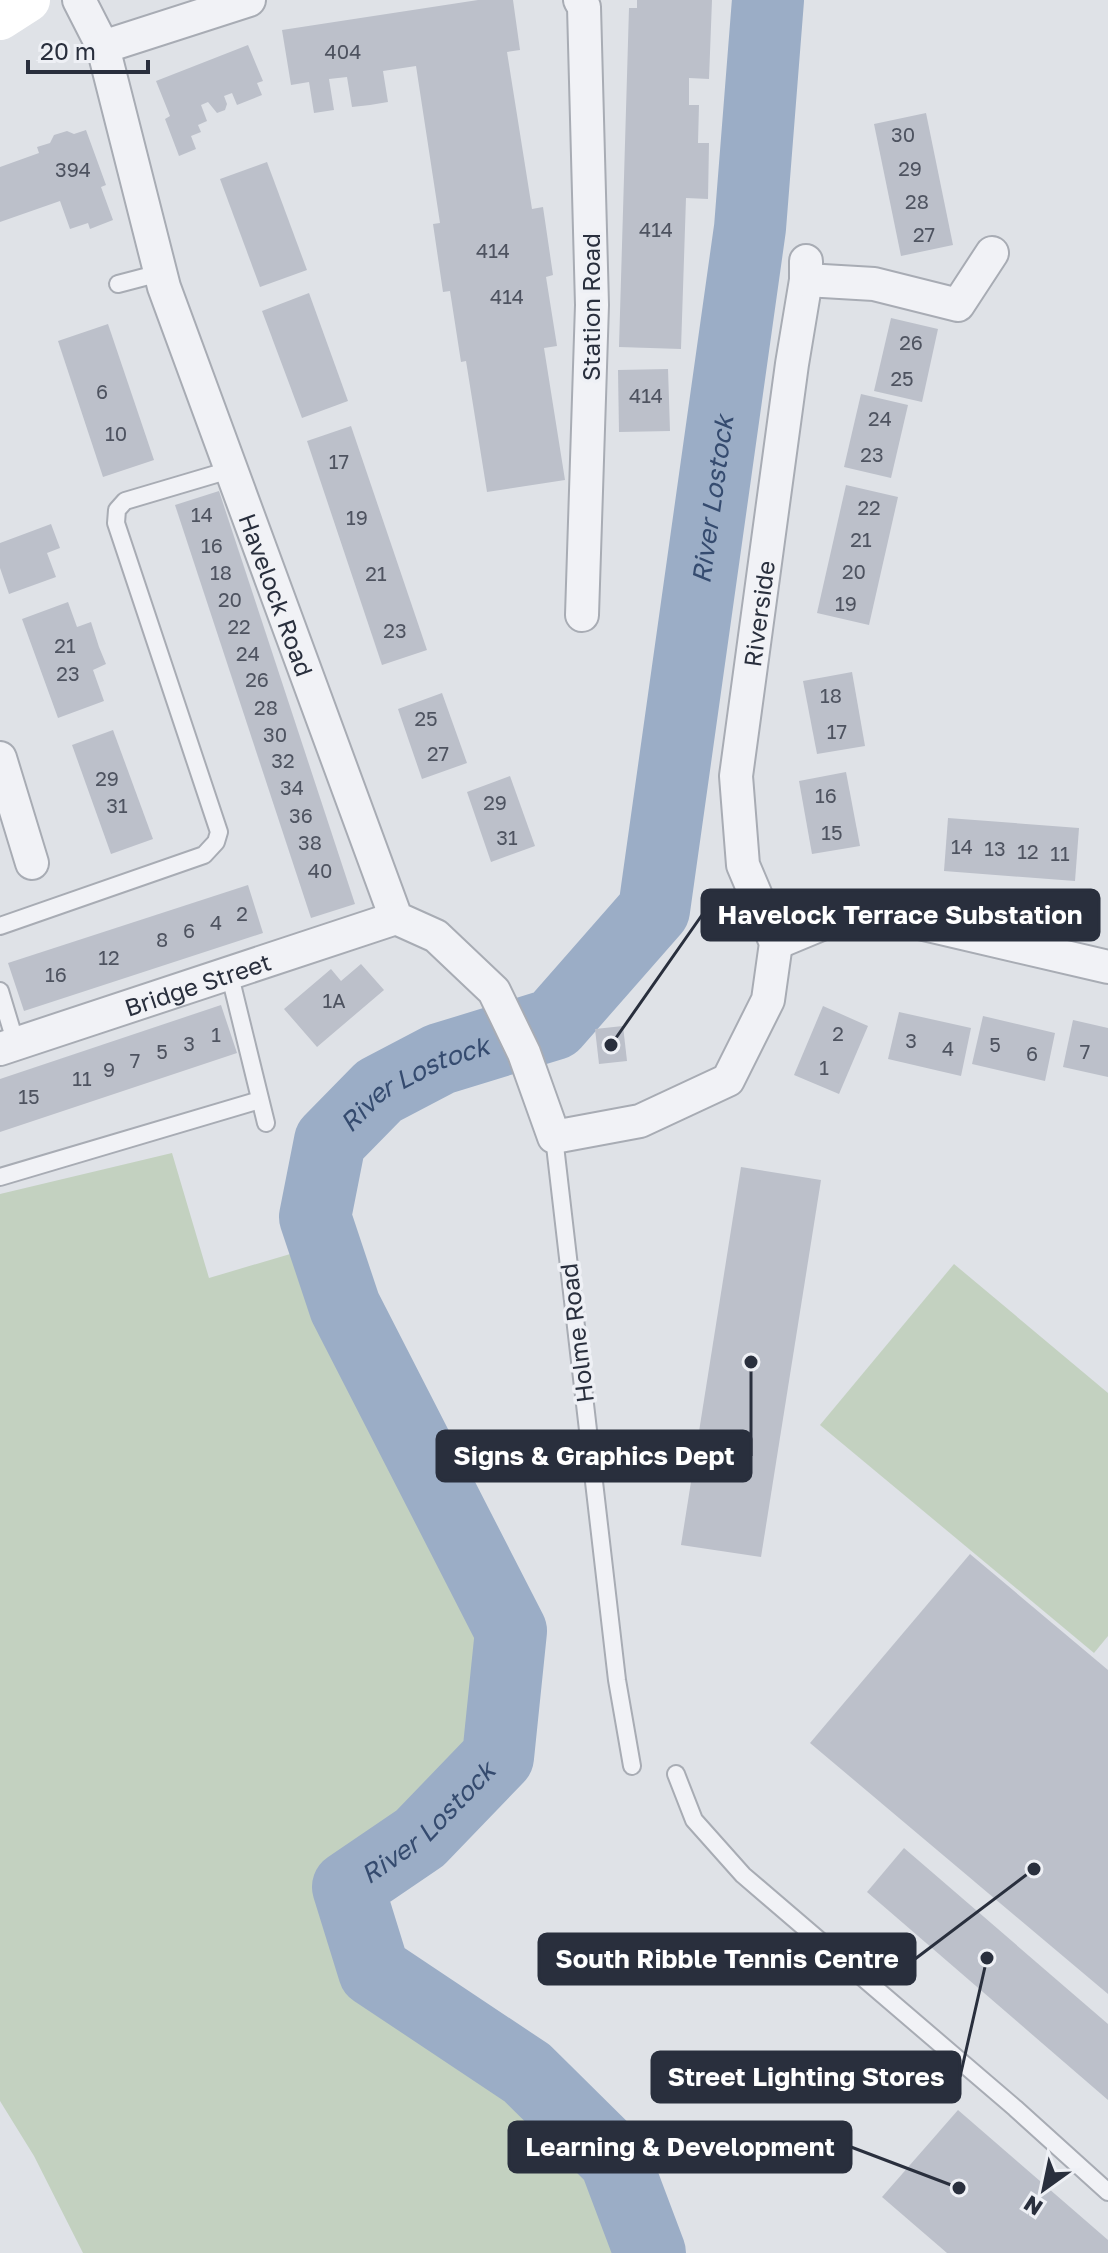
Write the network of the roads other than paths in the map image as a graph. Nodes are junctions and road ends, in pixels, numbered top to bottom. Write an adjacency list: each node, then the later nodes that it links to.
1 (28, 0): 5 (main road)
2 (79, 0): 6 (street, Havelock Road)
3 (249, 0): 6 (street)
4 (580, 0): 11 (street, Station Road)
5 (0, 18)
6 (103, 47): 8 (street, Havelock Road)
7 (992, 253): 16 (street, Riverside)
8 (160, 273): 9 (lane); 10 (street, Havelock Road)
9 (118, 284)
10 (233, 469): 14 (street, Havelock Road); 15 (lane)
11 (582, 615)
12 (0, 758): 13 (street)
13 (32, 863)
14 (396, 918): 18 (street, Bridge Street); 23 (street)
15 (0, 926)
16 (776, 943): 17 (street); 23 (street)
17 (1108, 967)
18 (229, 972): 20 (street, Bridge Street); 21 (lane)
19 (0, 991): 20 (lane)
20 (8, 1046)
21 (260, 1100): 22 (lane); 24 (lane)
22 (266, 1123)
23 (554, 1137): 25 (lane, Holme Road)
24 (0, 1177)
25 (632, 1766)
26 (676, 1774): 27 (lane)
27 (1108, 2192)

